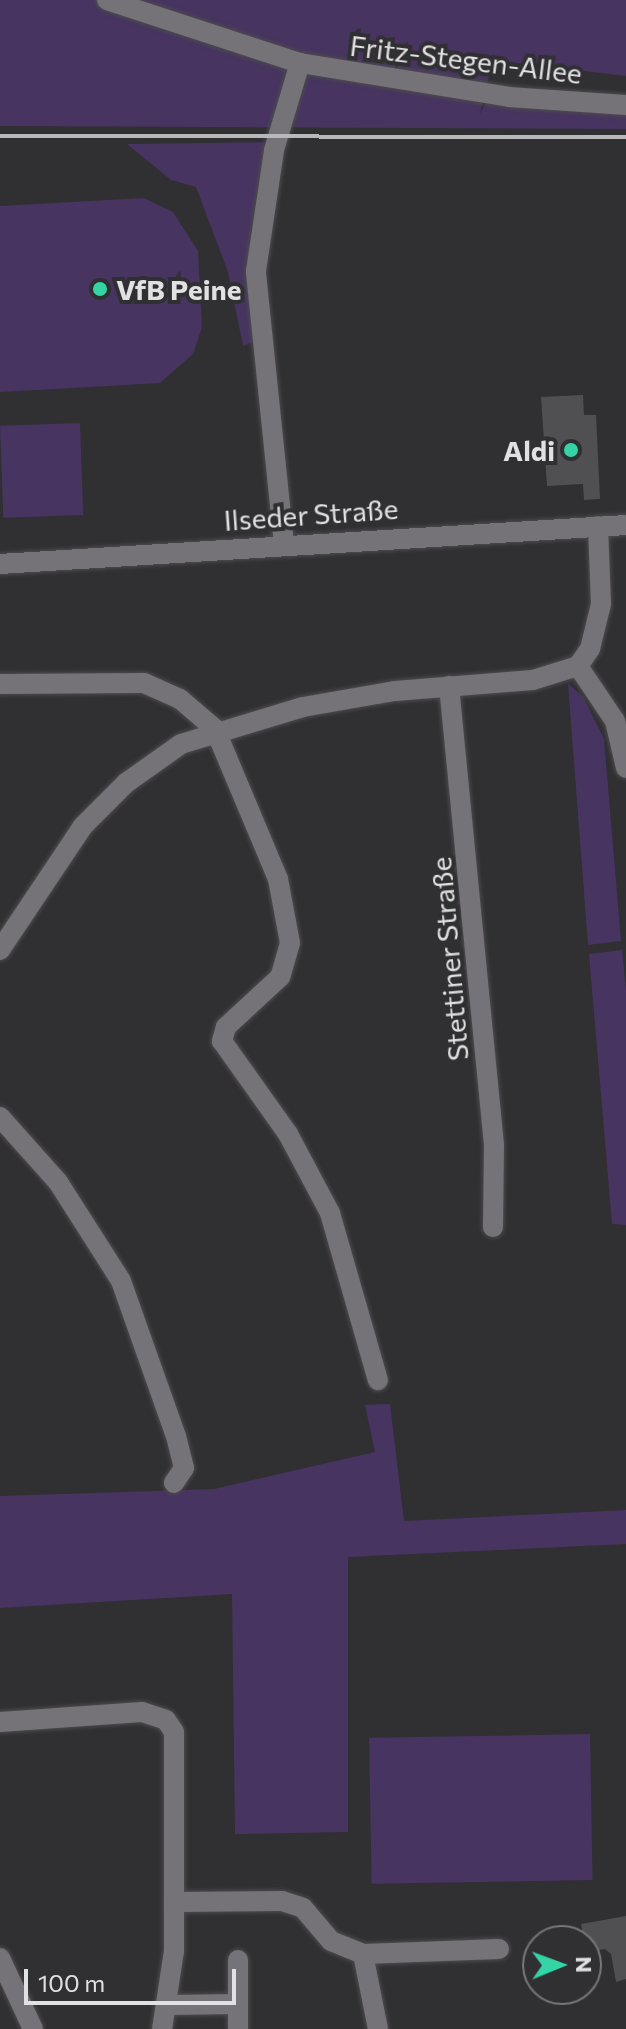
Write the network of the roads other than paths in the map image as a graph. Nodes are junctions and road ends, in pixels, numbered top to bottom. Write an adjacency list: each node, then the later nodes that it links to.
1 (107, 0): 2 (street, Fritz-Stegen-Allee)
2 (300, 63): 3 (street, Fritz-Stegen-Allee); 6 (street)
3 (626, 105)
4 (626, 525): 5 (street, Ilseder Straße)
5 (598, 526): 6 (street, Ilseder Straße); 8 (street)
6 (284, 544): 7 (street, Ilseder Straße)
7 (0, 564)
8 (578, 666): 10 (street); 12 (street)
9 (0, 684): 11 (street)
10 (449, 686): 11 (street); 15 (street, Stettiner Straße)
11 (215, 729): 13 (street); 16 (street)
12 (626, 768)
13 (0, 950)
14 (0, 1117): 17 (street)
15 (493, 1227)
16 (378, 1380)
17 (174, 1483)
18 (0, 1722): 19 (street)
19 (176, 1902): 21 (street); 25 (street)
20 (499, 1949): 21 (street)
21 (363, 1954): 29 (street)
22 (0, 1958): 26 (street)
23 (238, 1960): 24 (street)
24 (237, 2004): 25 (street); 28 (street)
25 (169, 2005): 27 (street)
26 (33, 2029)
27 (162, 2029)
28 (238, 2029)
29 (378, 2029)

